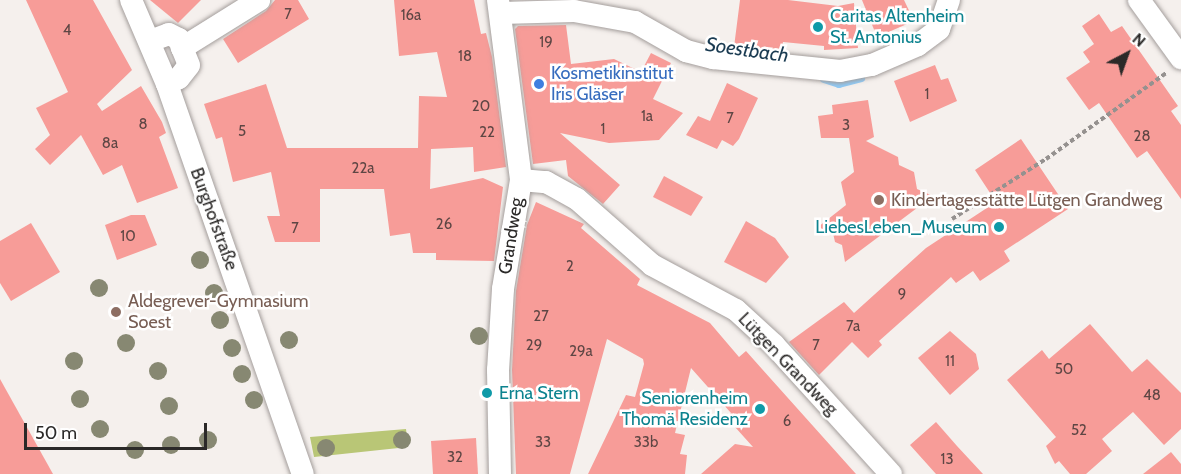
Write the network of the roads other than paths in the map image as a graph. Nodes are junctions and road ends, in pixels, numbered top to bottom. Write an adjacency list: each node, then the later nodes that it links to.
1 (131, 0): 6 (street, Burghofstraße)
2 (259, 0): 7 (street)
3 (949, 0): 5 (street)
4 (1139, 0): 8 (street)
5 (500, 7): 10 (street, Grandweg)
6 (150, 41): 7 (street); 9 (street, Burghofstraße)
7 (182, 48): 9 (street)
8 (1177, 63)
9 (167, 84): 11 (street, Burghofstraße)
10 (521, 180): 12 (street, Grandweg); 13 (street, Lütgen Grandweg)
11 (303, 474)
12 (500, 474)
13 (891, 474)

